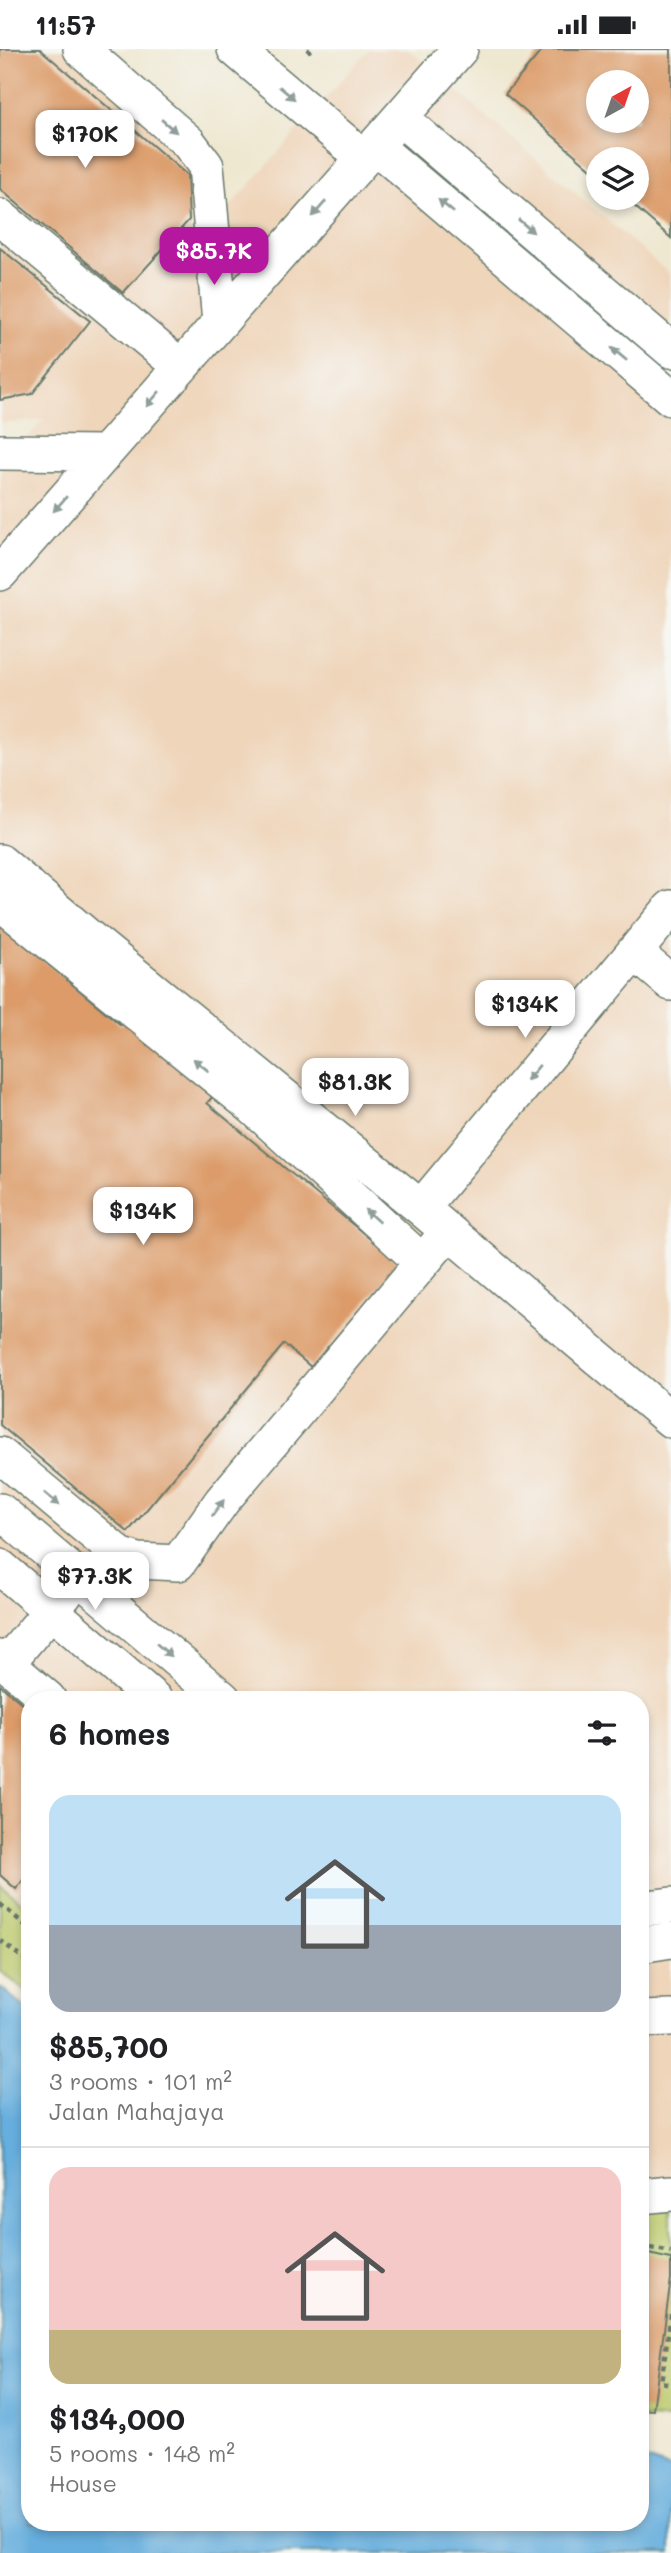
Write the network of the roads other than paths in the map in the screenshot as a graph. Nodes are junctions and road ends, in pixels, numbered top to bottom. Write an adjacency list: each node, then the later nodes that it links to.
1 (81, 49): 7 (street, one-way to 7)
2 (235, 49): 5 (street, one-way to 5)
3 (460, 49): 4 (street)
4 (400, 118): 5 (street); 8 (street, one-way to 8)
5 (369, 152): 7 (street, one-way to 7); 10 (street, one-way to 5)
6 (0, 217): 9 (street)
7 (220, 322): 9 (street)
8 (671, 350)
9 (181, 367): 12 (street, one-way to 12)
10 (671, 398)
11 (0, 452): 12 (street)
12 (105, 453): 13 (street, one-way to 13)
13 (0, 573)
14 (0, 862): 17 (street)
15 (0, 902): 17 (street)
16 (671, 908): 18 (street)
17 (78, 946): 20 (street); 22 (street, one-way to 17)
18 (634, 952): 19 (street); 20 (street, one-way to 20)
19 (671, 983)
20 (421, 1208): 21 (street)
21 (448, 1232): 22 (street); 23 (street)
22 (422, 1262): 24 (street, one-way to 22)
23 (671, 1420)
24 (0, 1455)
25 (0, 1511): 27 (street)
26 (0, 1567): 28 (street)
27 (78, 1578): 28 (street); 32 (street, one-way to 32)
28 (51, 1612): 29 (street); 31 (street)
29 (3, 1661): 30 (street)
30 (39, 1691)
31 (145, 1691)
32 (213, 1691)
33 (671, 1905): 34 (street)
34 (649, 1908)
35 (671, 1940): 36 (street)
36 (649, 1944)
37 (671, 2018): 38 (street)
38 (649, 2019)
39 (671, 2193): 40 (street)
40 (649, 2195)

